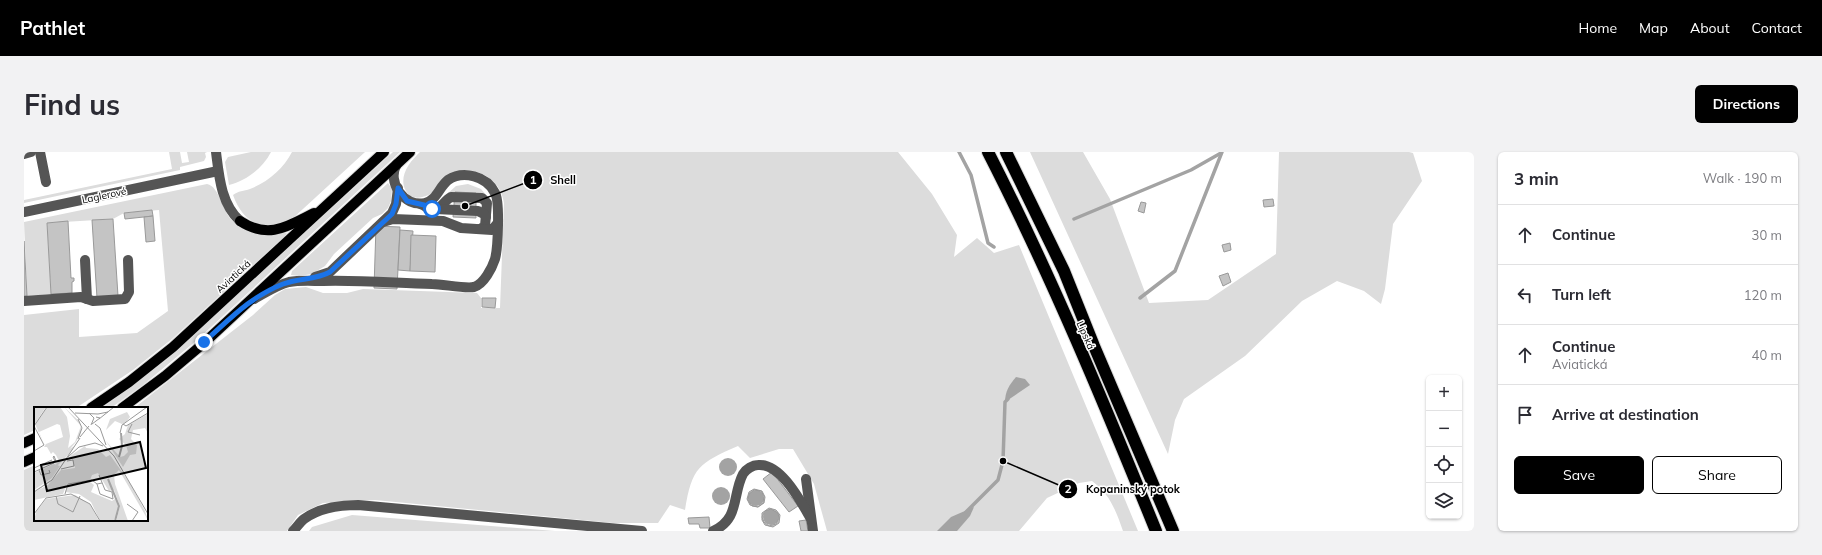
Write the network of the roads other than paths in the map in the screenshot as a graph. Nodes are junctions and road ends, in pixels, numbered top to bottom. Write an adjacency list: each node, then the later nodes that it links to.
1 (31, 152): 10 (lane)
2 (40, 152): 14 (lane)
3 (216, 152): 12 (lane)
4 (384, 152): 18 (main road, Aviatická)
5 (410, 152): 11 (main road)
6 (979, 152): 16 (highway)
7 (988, 152): 16 (highway, Lipská)
8 (1006, 152): 13 (highway, Lipská)
9 (1011, 152): 13 (lane)
10 (24, 154)
11 (397, 164): 15 (lane); 29 (main road)
12 (218, 171): 19 (lane, Laglerové); 20 (lane)
13 (1020, 180): 43 (highway, Lipská)
14 (46, 182)
15 (398, 188): 17 (lane); 21 (lane)
16 (1006, 188): 42 (highway, Lipská)
17 (420, 204): 22 (lane); 23 (lane)
18 (325, 207): 20 (main road); 30 (main road, Aviatická)
19 (24, 212)
20 (240, 221)
21 (383, 222): 23 (lane); 26 (lane)
22 (497, 224): 23 (lane); 26 (lane)
23 (480, 229)
24 (85, 260): 27 (lane)
25 (128, 260): 27 (lane)
26 (297, 282): 29 (lane)
27 (87, 299): 28 (lane)
28 (24, 301)
29 (249, 301): 31 (main road)
30 (92, 407)
31 (123, 407)
32 (34, 438): 33 (main road)
33 (24, 443)
34 (34, 457): 35 (main road)
35 (24, 462)
36 (806, 479): 37 (lane)
37 (811, 519): 40 (lane); 41 (lane)
38 (293, 531): 39 (lane)
39 (642, 531)
40 (713, 531)
41 (813, 531)
42 (1156, 531)
43 (1173, 531)

